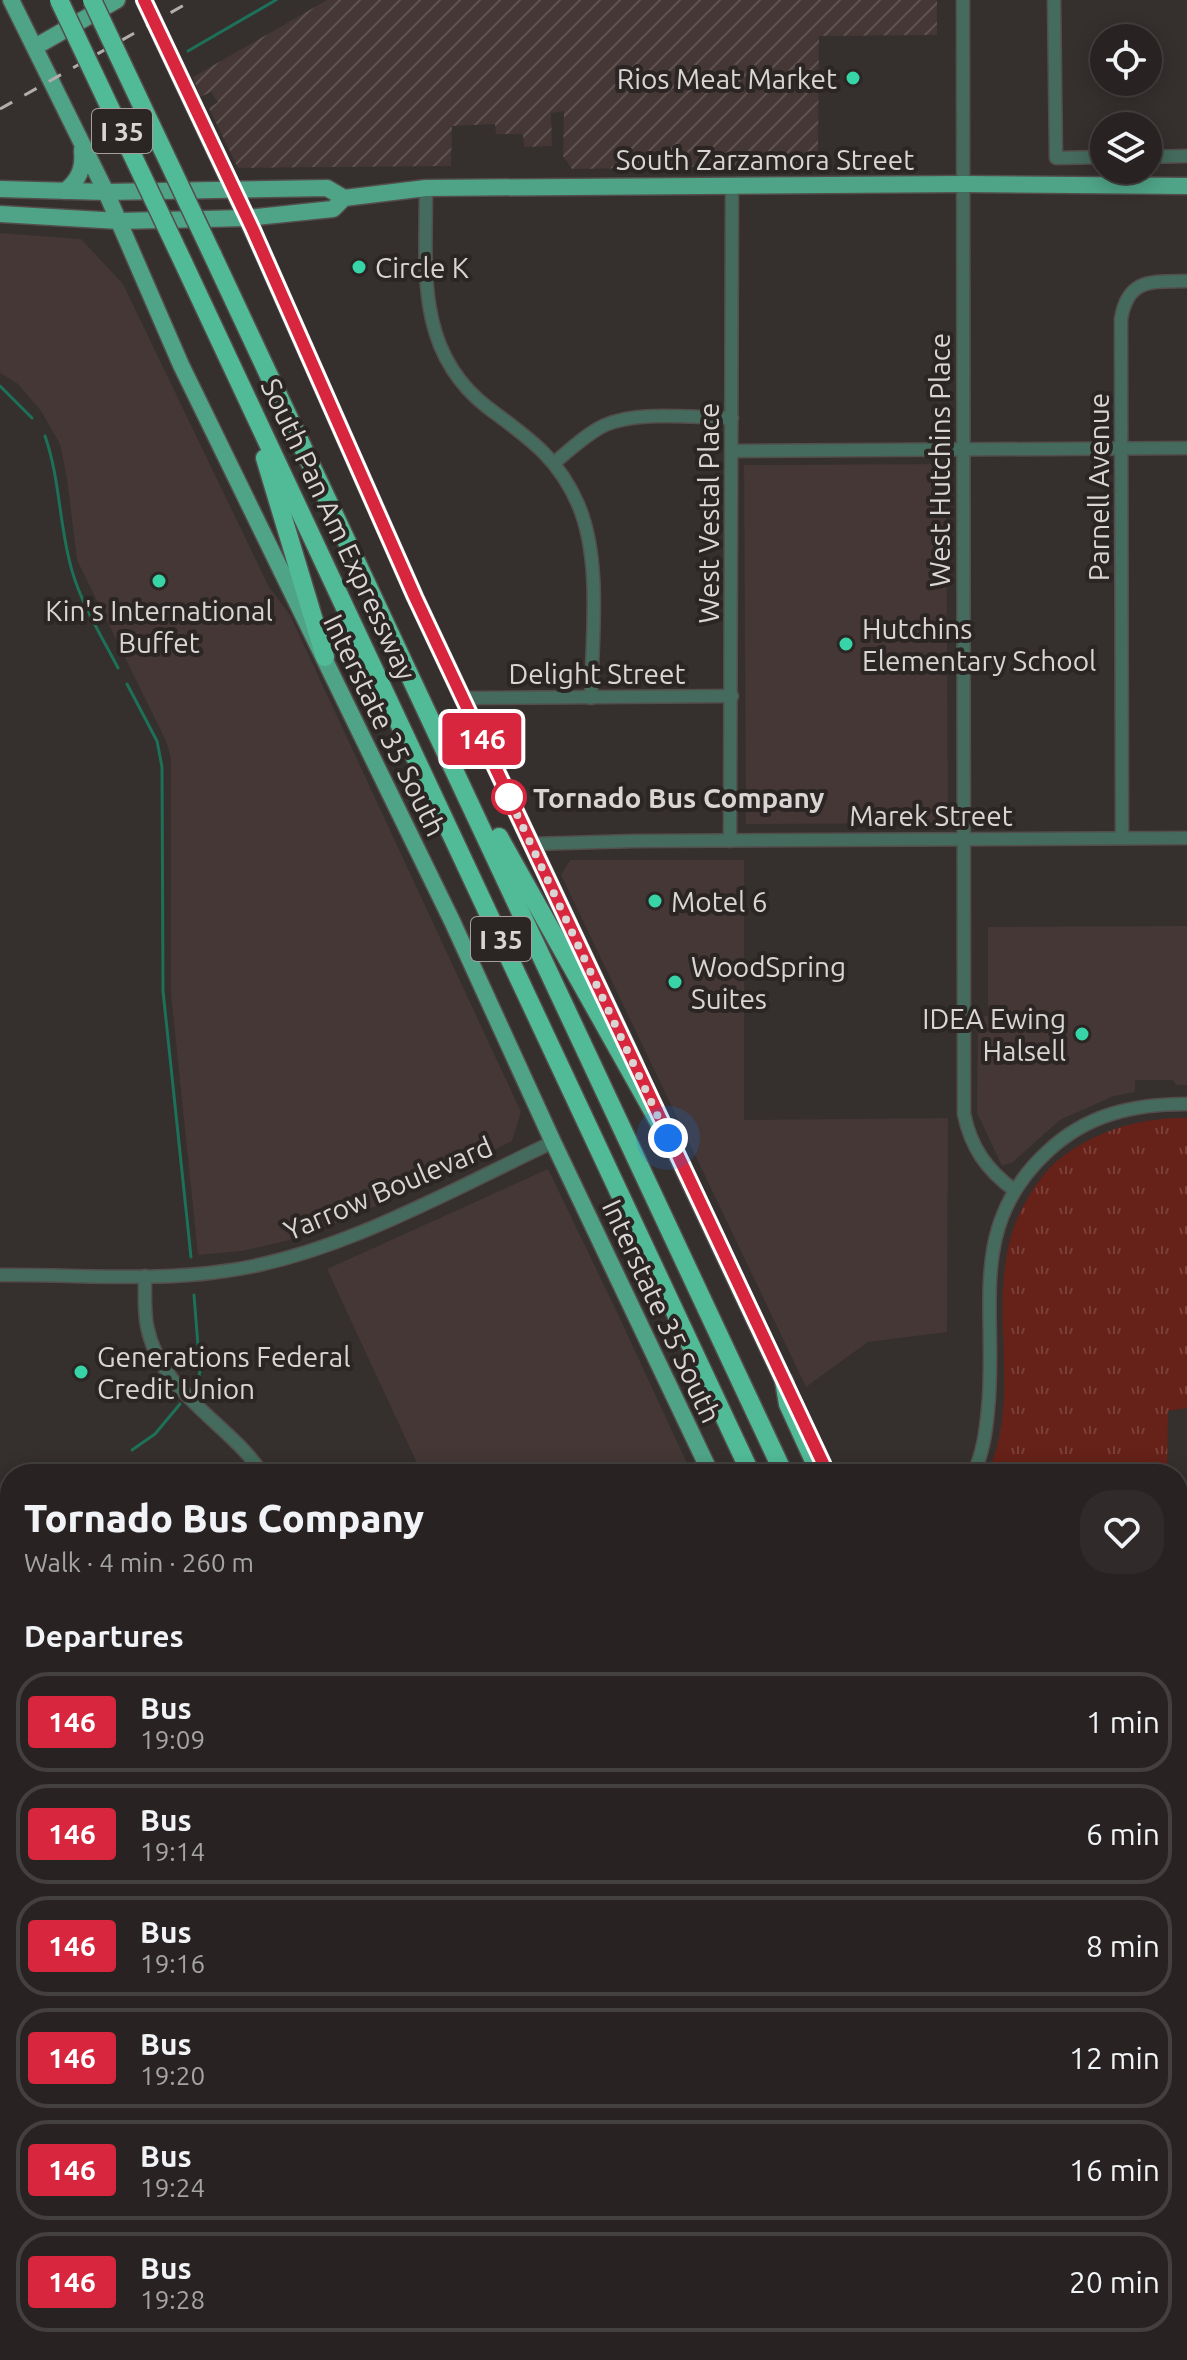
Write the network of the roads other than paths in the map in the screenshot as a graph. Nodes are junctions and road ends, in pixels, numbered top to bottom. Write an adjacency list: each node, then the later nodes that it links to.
1 (11, 0): 8 (main road, Interstate 35 South)
2 (59, 0): 28 (highway, South Pan Am Expressway / I 35, bridge)
3 (92, 0): 35 (highway, South Pan Am Expressway / I 35, bridge)
4 (117, 0): 8 (main road)
5 (144, 0): 18 (main road)
6 (963, 0): 13 (street, West Hutchins Place)
7 (1054, 0): 11 (street)
8 (35, 47): 9 (main road, Interstate 35 South)
9 (81, 140): 19 (main road); 20 (main road, Interstate 35 South)
10 (1187, 156): 12 (street)
11 (1090, 157)
12 (1162, 157)
13 (963, 184): 14 (main road, South Zarzamora Street); 15 (main road, South Zarzamora Street); 32 (street, West Hutchins Place)
14 (732, 185): 16 (main road, South Zarzamora Street); 29 (street, West Vestal Place)
15 (1187, 186)
16 (426, 188): 21 (main road, South Zarzamora Street); 34 (street)
17 (0, 189): 19 (main road, South Zarzamora Street)
18 (234, 190): 20 (main road, South Zarzamora Street); 21 (main road, South Zarzamora Street); 24 (main road)
19 (65, 191): 20 (main road, South Zarzamora Street)
20 (106, 192): 25 (main road, Interstate 35 South)
21 (344, 198): 23 (main road, South Zarzamora Street)
22 (0, 214): 25 (main road, South Zarzamora Street)
23 (295, 214): 24 (main road, South Zarzamora Street); 26 (main road)
24 (247, 218): 25 (main road, South Zarzamora Street); 26 (main road)
25 (119, 221): 36 (main road, Interstate 35 South)
26 (262, 251): 38 (main road)
27 (1187, 281): 30 (street, Parnell Avenue)
28 (250, 405): 36 (highway); 54 (highway, South Pan Am Expressway / I 35)
29 (732, 418): 33 (street, West Vestal Place); 34 (street)
30 (1122, 448): 31 (street); 32 (street); 40 (street, Parnell Avenue)
31 (1187, 448)
32 (963, 450): 33 (street); 42 (street, West Hutchins Place)
33 (732, 451): 37 (street, West Vestal Place)
34 (554, 463): 39 (street)
35 (395, 643): 46 (highway); 55 (highway, South Pan Am Expressway / I 35)
36 (325, 657): 47 (main road, Interstate 35 South)
37 (732, 696): 39 (street, Delight Street); 43 (street, West Vestal Place)
38 (463, 698): 39 (street, Delight Street); 44 (main road)
39 (591, 698)
40 (1122, 838): 41 (street, Marek Street); 42 (street, Marek Street)
41 (1187, 838)
42 (963, 839): 43 (street, Marek Street); 48 (street, West Hutchins Place)
43 (730, 841): 44 (street, Marek Street)
44 (531, 844): 46 (main road)
45 (1187, 1104): 48 (street)
46 (668, 1138): 51 (main road)
47 (553, 1142): 50 (street, Yarrow Boulevard); 53 (main road, Interstate 35 South)
48 (1014, 1190): 58 (street)
49 (0, 1275): 50 (street, Yarrow Boulevard)
50 (145, 1276): 52 (street)
51 (784, 1381): 56 (highway); 57 (main road)
52 (253, 1464)
53 (706, 1464)
54 (746, 1464)
55 (779, 1464)
56 (815, 1464)
57 (823, 1464)
58 (976, 1464)

